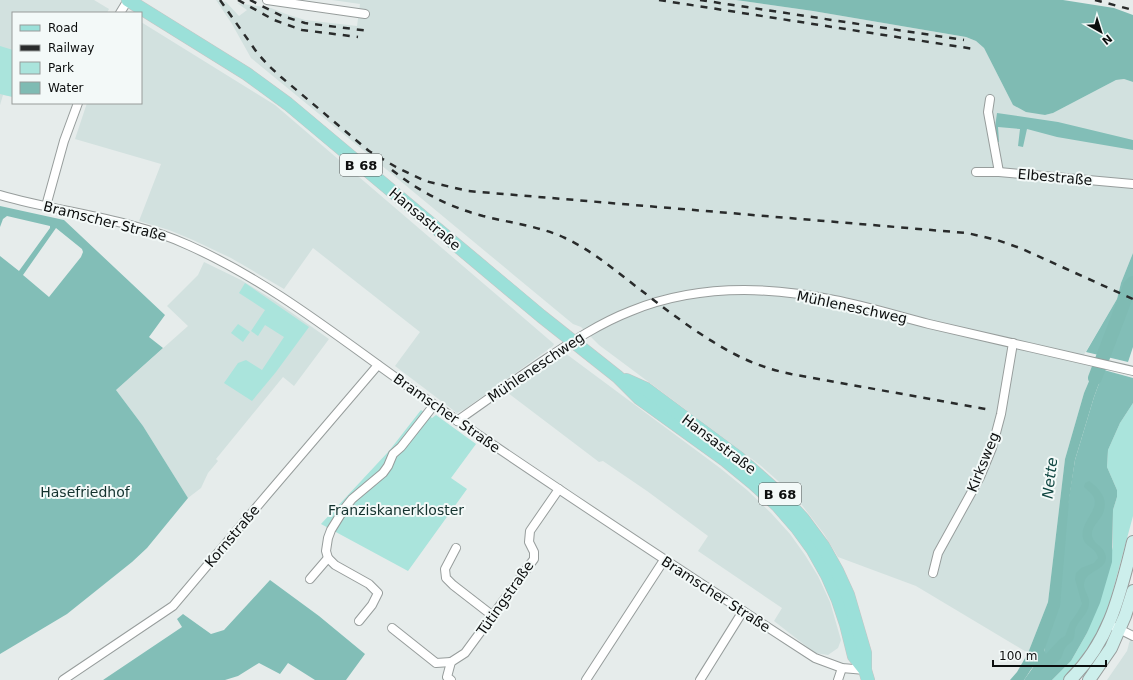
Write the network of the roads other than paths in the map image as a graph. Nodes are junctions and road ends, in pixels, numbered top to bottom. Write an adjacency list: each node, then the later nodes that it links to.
1 (128, 0): 3 (street); 12 (main road, Hansastraße / B 68)
2 (267, 0): 4 (street)
3 (121, 12)
4 (365, 14)
5 (990, 99): 8 (street)
6 (78, 104): 11 (street)
7 (976, 172): 8 (street, Elbestraße)
8 (999, 172): 9 (street, Elbestraße)
9 (1133, 184)
10 (0, 195): 11 (street, Bramscher Straße)
11 (46, 206): 14 (street, Bramscher Straße)
12 (572, 342): 13 (street, Mühleneschweg); 17 (street, Mühleneschweg); 34 (main road, Hansastraße / B 68)
13 (1013, 343): 15 (street, Mühleneschweg); 23 (street, Kirksweg)
14 (378, 365): 16 (street, Bramscher Straße); 35 (street, Kornstraße)
15 (1133, 371)
16 (434, 405): 17 (street, Bramscher Straße); 21 (street)
17 (457, 421): 18 (street, Bramscher Straße)
18 (559, 489): 22 (street, Bramscher Straße); 27 (street, Tütingstraße)
19 (1133, 542): 29 (main road)
20 (456, 548): 27 (street)
21 (328, 558): 24 (street); 28 (street)
22 (664, 560): 26 (street, Bramscher Straße); 37 (street)
23 (933, 573)
24 (310, 579)
25 (1133, 591): 29 (main road)
26 (743, 611): 33 (street, Bramscher Straße); 38 (street)
27 (493, 616): 32 (street, Tütingstraße)
28 (359, 621)
29 (1114, 627): 31 (street); 40 (main road); 41 (main road)
30 (392, 628): 32 (street)
31 (1133, 636)
32 (451, 662): 36 (street)
33 (842, 668): 34 (street, Bramscher Straße); 39 (street)
34 (866, 675)
35 (63, 680)
36 (451, 680)
37 (586, 680)
38 (700, 680)
39 (838, 680)
40 (1070, 680)
41 (1089, 680)

